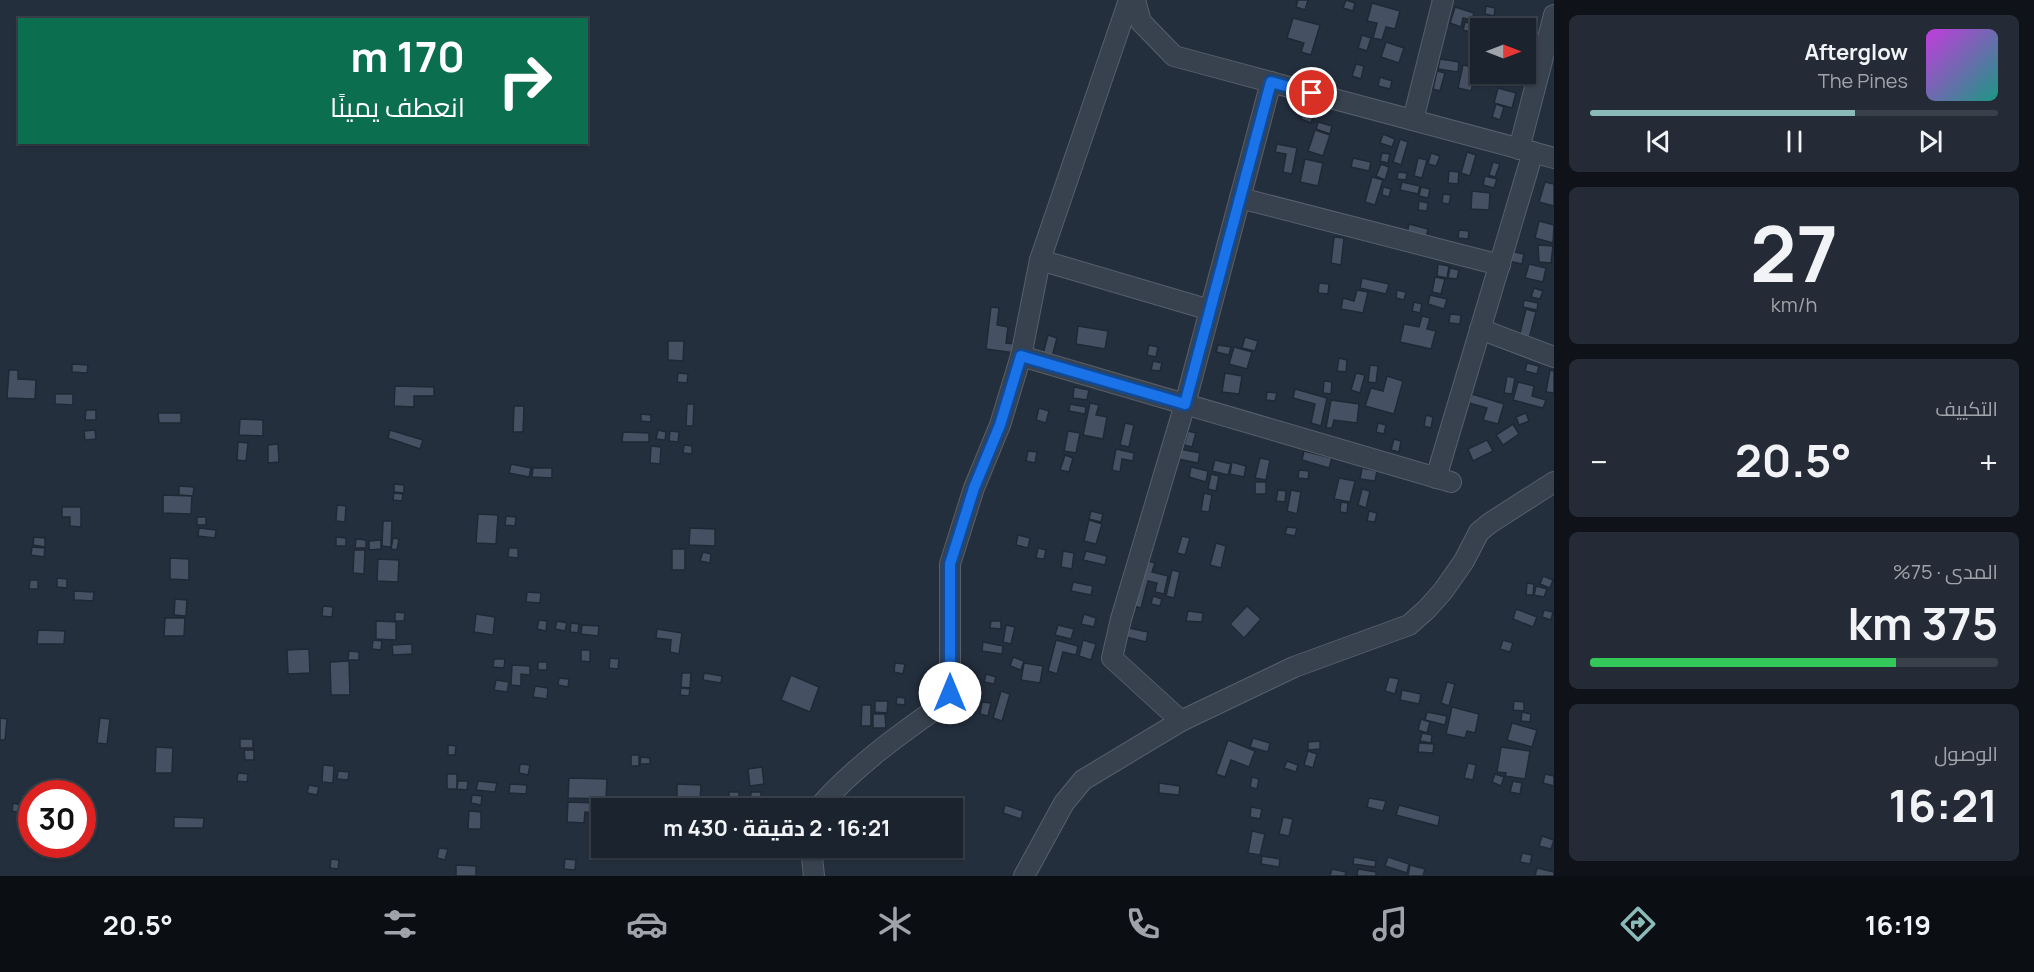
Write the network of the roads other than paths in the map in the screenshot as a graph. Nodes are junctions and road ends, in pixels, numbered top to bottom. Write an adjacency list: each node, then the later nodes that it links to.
1 (1129, 0): 10 (street)
2 (1135, 0): 5 (street)
3 (1443, 0): 6 (street)
4 (1554, 15): 7 (street)
5 (1271, 82): 6 (street); 9 (street)
6 (1413, 120): 7 (street)
7 (1526, 150): 8 (street); 11 (street)
8 (1554, 158)
9 (1240, 198): 11 (street); 12 (street)
10 (1040, 260): 12 (street); 14 (street)
11 (1500, 265): 13 (street)
12 (1210, 310): 16 (street)
13 (1480, 329): 15 (street); 16 (street)
14 (1021, 356): 16 (street); 19 (street)
15 (1554, 357)
16 (1185, 404): 18 (street)
17 (1554, 482): 18 (street)
18 (1181, 721): 22 (street)
19 (827, 798)
20 (811, 858): 21 (street)
21 (814, 876)
22 (1024, 876)

